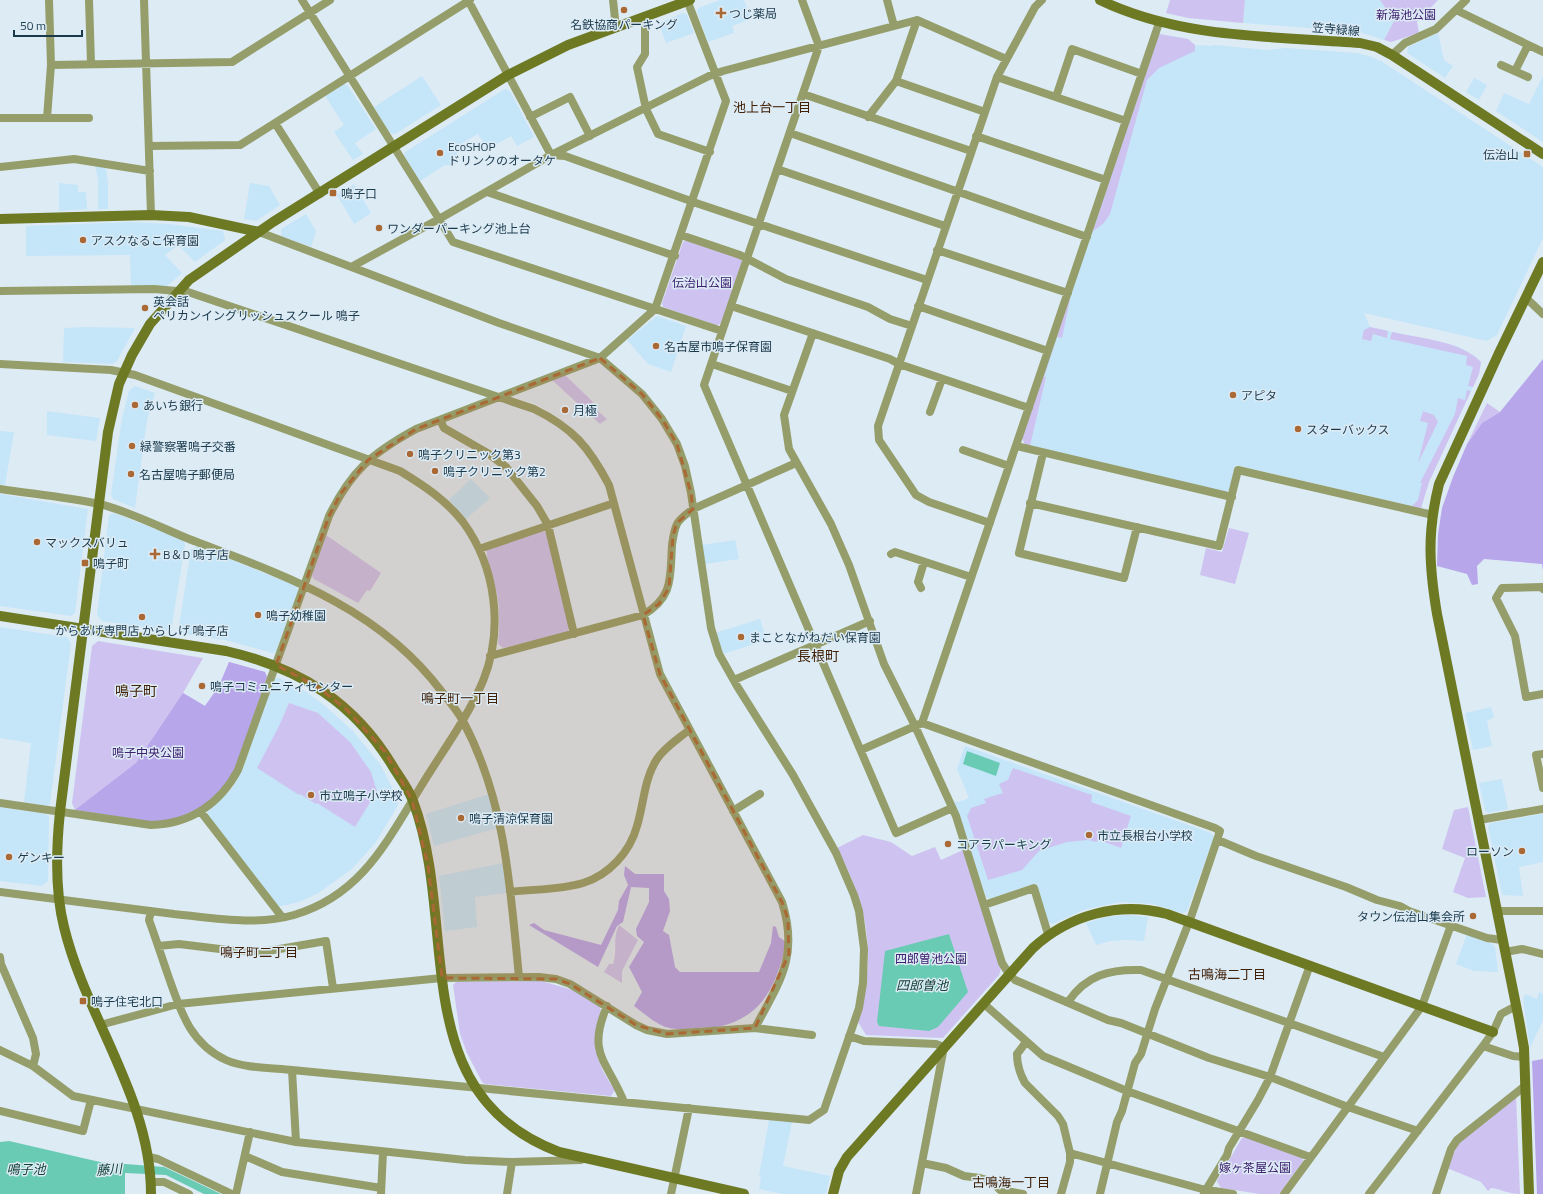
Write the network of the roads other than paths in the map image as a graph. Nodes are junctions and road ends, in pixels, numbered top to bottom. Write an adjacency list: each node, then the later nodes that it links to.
1 (49, 0): 28 (street)
2 (89, 0): 26 (street)
3 (144, 0): 27 (street)
4 (302, 0): 15 (street)
5 (330, 0): 15 (street)
6 (469, 0): 33 (street); 34 (street)
7 (613, 0): 20 (street)
8 (688, 0): 16 (street); 31 (street)
9 (802, 0): 22 (street)
10 (887, 0): 19 (street)
11 (1042, 0): 25 (street)
12 (1100, 0): 18 (street, 笠寺緑線)
13 (1466, 0): 14 (street)
14 (1456, 10): 21 (street); 24 (street)
15 (310, 12): 27 (street); 34 (street)
16 (645, 17): 20 (street); 40 (street)
17 (917, 20): 19 (street); 25 (street); 37 (street)
18 (1159, 23): 24 (street, 笠寺緑線); 32 (street)
19 (894, 26): 22 (street)
20 (616, 28): 33 (street)
21 (1528, 45): 23 (street); 30 (street)
22 (819, 46): 31 (street); 38 (street)
23 (1543, 52)
24 (1392, 55): 56 (street, 笠寺緑線)
25 (1006, 59): 35 (street)
26 (91, 63): 27 (street); 28 (street)
27 (146, 63): 52 (street)
28 (51, 65): 45 (street)
29 (1501, 65): 30 (street)
30 (1515, 72): 36 (street)
31 (715, 74): 40 (street); 55 (street)
32 (1142, 74): 39 (street); 47 (street)
33 (508, 75): 42 (street); 53 (street)
34 (350, 76): 48 (street); 53 (street)
35 (997, 77): 39 (street); 41 (street)
36 (1528, 77)
37 (896, 81): 41 (street); 43 (street)
38 (803, 94): 43 (street); 49 (street)
39 (1056, 97): 47 (street)
40 (646, 109): 50 (street); 55 (street)
41 (985, 112): 51 (street)
42 (530, 117): 50 (street); 57 (street)
43 (868, 117): 54 (street)
44 (0, 118): 45 (street)
45 (47, 118): 46 (street)
46 (89, 118)
47 (1126, 121): 61 (street)
48 (275, 123): 52 (street); 64 (street)
49 (790, 133): 59 (street); 62 (street)
50 (590, 136): 57 (street)
51 (976, 136): 54 (street); 61 (street)
52 (149, 146): 60 (street)
53 (394, 146): 64 (street); 68 (street)
54 (971, 151): 62 (street)
55 (710, 152): 65 (street)
56 (1543, 154)
57 (551, 155): 63 (street); 65 (street)
58 (0, 167): 60 (street)
59 (777, 169): 69 (street); 70 (street)
60 (150, 171): 66 (street)
61 (1106, 180): 73 (street)
62 (957, 191): 70 (street); 73 (street)
63 (486, 192): 68 (street); 75 (street)
64 (320, 194): 71 (street)
65 (693, 200): 69 (street); 72 (street)
66 (152, 215): 67 (street); 71 (street)
67 (0, 219)
68 (439, 219): 78 (street); 86 (street)
69 (759, 223): 76 (street); 79 (street)
70 (945, 226): 74 (street)
71 (259, 232): 78 (street); 80 (street)
72 (681, 235): 75 (street); 76 (street)
73 (1087, 236): 82 (street)
74 (938, 250): 79 (street); 82 (street)
75 (675, 256): 86 (street)
76 (746, 259): 84 (street); 88 (street)
77 (1543, 262): 83 (street)
78 (353, 266): 92 (street)
79 (927, 280): 85 (street)
80 (178, 290): 81 (street); 96 (street); 99 (street)
81 (0, 291)
82 (1068, 293): 91 (street)
83 (1526, 298): 87 (street); 116 (street)
84 (731, 306): 89 (street); 90 (street)
85 (918, 306): 88 (street); 91 (street)
86 (655, 309): 89 (street); 92 (street)
87 (1543, 314)
88 (912, 326): 95 (street)
89 (722, 331): 94 (street)
90 (813, 333): 95 (street); 98 (street)
91 (1048, 351): 100 (street)
92 (600, 358): 99 (street); 115 (street)
93 (0, 364): 96 (street)
94 (712, 364): 98 (street); 109 (street)
95 (899, 364): 97 (street); 117 (street)
96 (124, 372): 106 (street); 114 (street)
97 (942, 378): 100 (street); 101 (street)
98 (792, 391): 107 (street)
99 (499, 397): 102 (street); 113 (street)
100 (1029, 408): 103 (street)
101 (930, 412)
102 (440, 420): 106 (street); 118 (street)
103 (1016, 446): 105 (street); 108 (street)
104 (963, 450): 108 (street)
105 (1043, 453): 111 (street); 112 (street)
106 (368, 460): 120 (street); 124 (street)
107 (796, 463): 109 (street); 129 (street)
108 (1009, 466): 117 (street)
109 (746, 485): 115 (street); 132 (street)
110 (0, 489): 114 (street)
111 (1232, 497): 116 (street); 119 (street)
112 (1030, 502): 119 (street); 119 (street)
113 (614, 503): 118 (street); 127 (street)
114 (99, 504): 124 (street); 130 (street)
115 (693, 509): 127 (street); 135 (street)
116 (1433, 515): 151 (street)
117 (990, 523): 123 (street)
118 (548, 525): 120 (street); 131 (street)
119 (1137, 527)
120 (479, 548): 133 (street)
121 (891, 554): 122 (street)
122 (924, 562): 123 (street); 125 (street)
123 (971, 578): 138 (street)
124 (304, 585): 134 (street); 137 (street)
125 (921, 588)
126 (1543, 589): 136 (street)
127 (643, 615): 131 (street); 139 (street)
128 (0, 616): 130 (street)
129 (870, 621): 132 (street); 138 (street)
130 (83, 629): 134 (street); 149 (street)
131 (574, 634): 133 (street)
132 (816, 644): 135 (street); 140 (street)
133 (490, 656): 137 (street)
134 (276, 665): 144 (street); 150 (street)
135 (734, 680): 187 (street)
136 (1543, 694)
137 (462, 719): 144 (street); 154 (street)
138 (919, 724): 140 (street); 146 (street); 152 (street)
139 (689, 730): 148 (street); 154 (street)
140 (861, 750): 146 (street)
141 (1543, 754): 142 (street)
142 (1543, 788)
143 (760, 794): 148 (street)
144 (412, 800): 160 (street); 172 (street)
145 (0, 803): 149 (street)
146 (952, 808): 156 (street)
147 (1543, 809): 151 (street)
148 (733, 811): 183 (street)
149 (60, 812): 150 (street); 155 (street)
150 (201, 812): 160 (street)
151 (1479, 820): 158 (street)
152 (1218, 840): 161 (street); 162 (street)
153 (0, 892): 155 (street)
154 (510, 892): 171 (street)
155 (59, 899): 157 (street); 182 (street)
156 (984, 905): 163 (street); 170 (street)
157 (151, 911): 160 (street); 165 (street)
158 (1497, 911): 159 (street); 164 (street)
159 (1543, 911)
160 (282, 917)
161 (1189, 922): 163 (street); 169 (street); 173 (street)
162 (1451, 925): 164 (street); 179 (street)
163 (1048, 934): 170 (street)
164 (1502, 940): 166 (street)
165 (158, 946): 174 (street); 176 (street)
166 (1505, 952): 167 (street); 180 (street)
167 (1543, 954)
168 (0, 962): 194 (street)
169 (1310, 965): 179 (street); 181 (street)
170 (1008, 974): 175 (street); 177 (street)
171 (519, 977): 172 (street); 178 (street)
172 (442, 978): 174 (street); 198 (street)
173 (1168, 978): 175 (street); 181 (street); 185 (street)
174 (333, 988): 176 (street)
175 (1068, 1002): 185 (street)
176 (178, 1004): 182 (street); 195 (street)
177 (984, 1004): 188 (street); 190 (street)
178 (607, 1006): 183 (street); 201 (street)
179 (1422, 1006): 184 (street); 192 (street)
180 (1516, 1006): 184 (street); 193 (street)
181 (1289, 1024): 192 (street); 196 (street)
182 (100, 1025): 204 (street)
183 (755, 1028): 186 (street)
184 (1493, 1032): 189 (street)
185 (1148, 1034): 196 (street); 199 (street)
186 (812, 1035)
187 (850, 1036): 190 (street); 203 (street)
188 (1026, 1042): 199 (street); 211 (street)
189 (1483, 1046): 193 (street); 206 (street)
190 (944, 1047): 217 (street); 230 (street)
191 (0, 1050): 194 (street)
192 (1384, 1057): 202 (street)
193 (1524, 1057): 197 (street)
194 (33, 1066): 200 (street)
195 (292, 1070): 198 (street); 209 (street)
196 (1270, 1077): 202 (street); 208 (street)
197 (1525, 1086): 238 (street); 239 (street)
198 (474, 1087): 201 (street); 214 (street)
199 (1127, 1091): 208 (street); 218 (street)
200 (91, 1100): 204 (street); 205 (street)
201 (624, 1102): 203 (street)
202 (1348, 1107): 206 (street); 213 (street)
203 (689, 1108): 220 (street)
204 (136, 1109): 207 (street); 215 (street)
205 (0, 1111)
206 (1418, 1131): 237 (street)
207 (250, 1132): 209 (street); 212 (street)
208 (1238, 1132): 213 (street); 222 (street)
209 (296, 1142): 210 (street)
210 (383, 1152): 216 (street); 221 (street)
211 (1070, 1153): 218 (street); 233 (street)
212 (245, 1156): 221 (street); 226 (street)
213 (1310, 1157): 236 (street)
214 (587, 1159): 216 (street); 220 (street)
215 (150, 1160): 219 (street); 225 (street)
216 (512, 1162): 227 (street)
217 (922, 1163): 231 (street); 232 (street)
218 (1108, 1163): 222 (street); 234 (street)
219 (151, 1179): 223 (street); 224 (street)
220 (674, 1179): 228 (street); 229 (street)
221 (381, 1191)
222 (1205, 1192): 235 (street)
223 (151, 1194)
224 (189, 1194)
225 (232, 1194)
226 (236, 1194)
227 (507, 1194)
228 (671, 1194)
229 (744, 1194)
230 (833, 1194)
231 (916, 1194)
232 (1023, 1194)
233 (1061, 1194)
234 (1100, 1194)
235 (1233, 1194)
236 (1284, 1194)
237 (1369, 1194)
238 (1436, 1194)
239 (1529, 1194)

